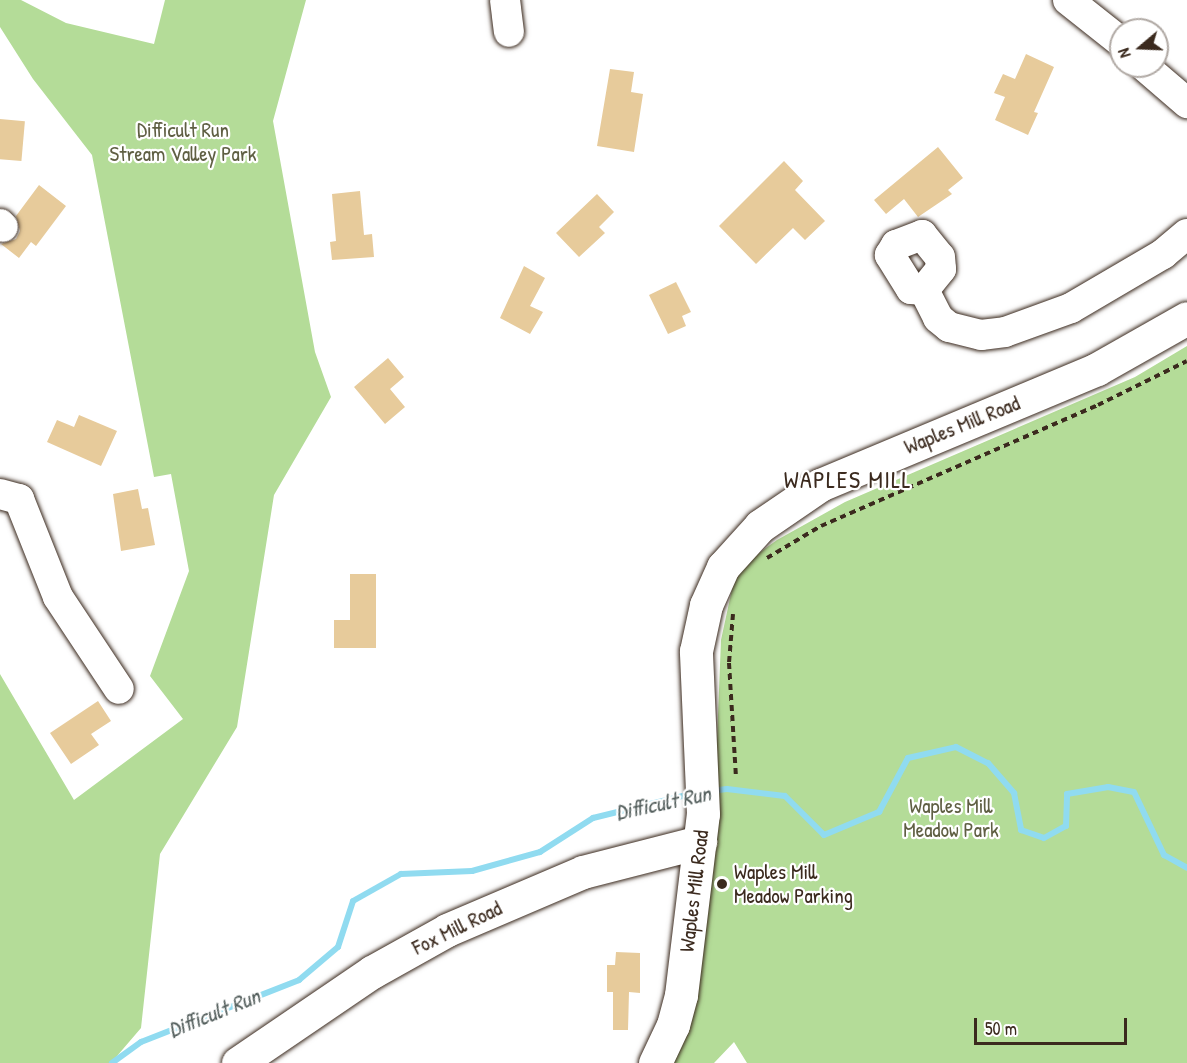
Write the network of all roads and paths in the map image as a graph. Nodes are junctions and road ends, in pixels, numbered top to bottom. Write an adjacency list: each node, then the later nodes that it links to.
1 (505, 0): 3 (street)
2 (1068, 0): 4 (street)
3 (509, 32)
4 (1109, 32)
5 (1158, 78): 6 (street)
6 (1187, 103)
7 (1187, 234): 8 (street)
8 (924, 291)
9 (1187, 318): 16 (main road, Waples Mill Road)
10 (1187, 361): 12 (path)
11 (0, 494): 14 (street)
12 (765, 560)
13 (735, 607): 15 (path)
14 (118, 689)
15 (736, 776)
16 (701, 828): 17 (main road, Fox Mill Road); 18 (main road, Waples Mill Road)
17 (238, 1063)
18 (655, 1063)

